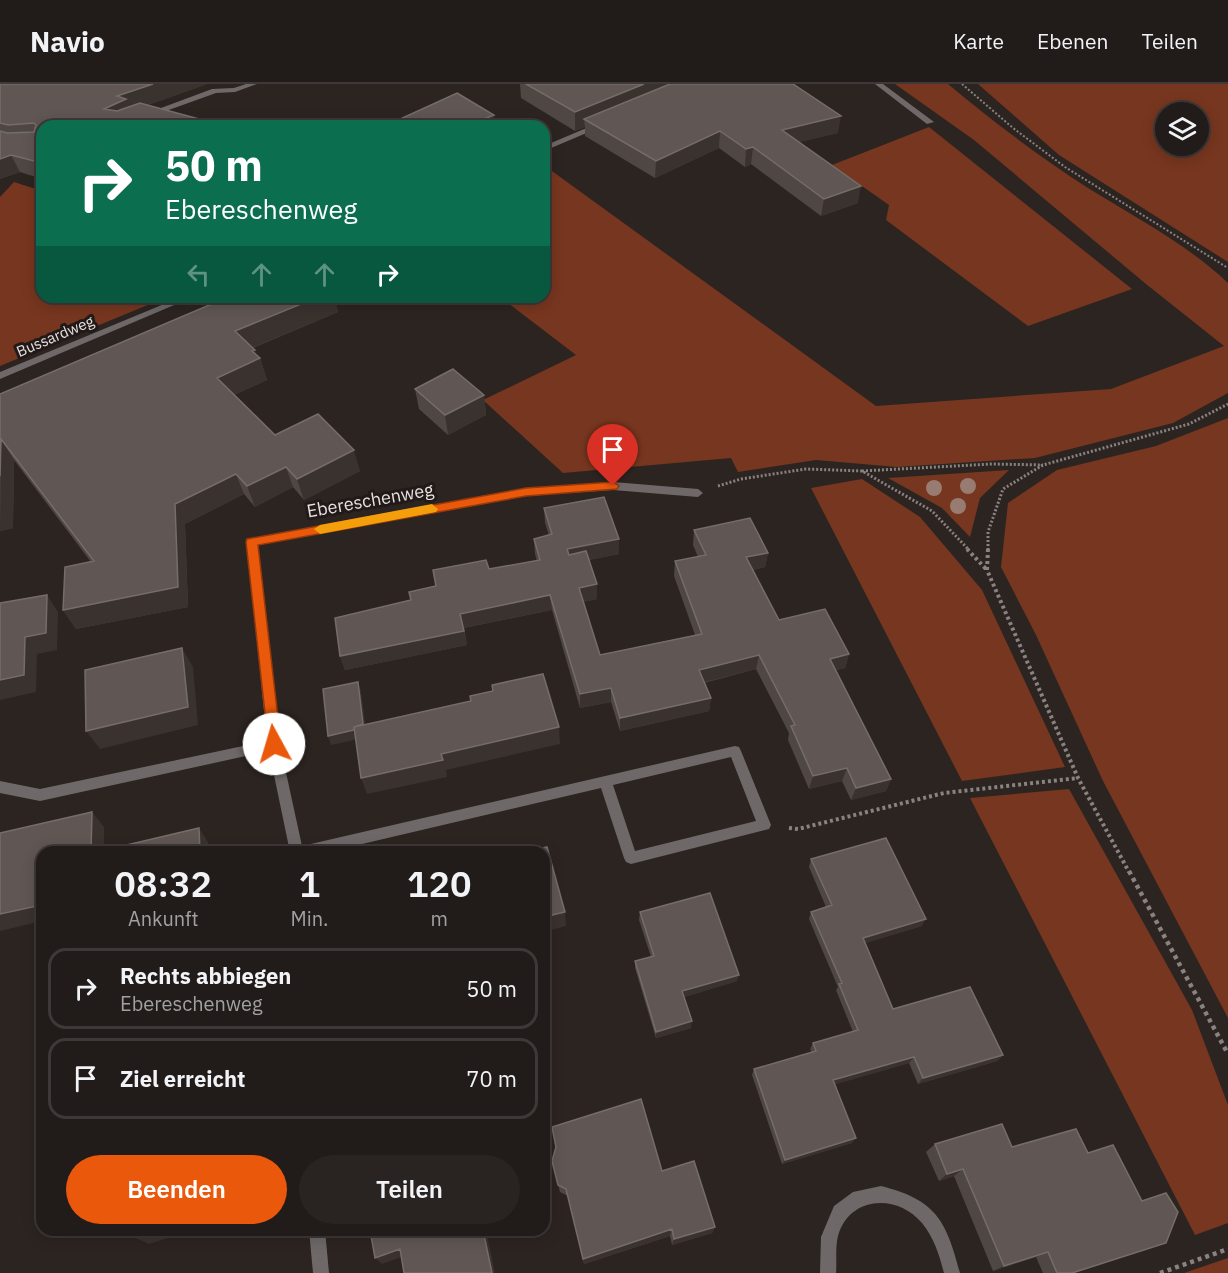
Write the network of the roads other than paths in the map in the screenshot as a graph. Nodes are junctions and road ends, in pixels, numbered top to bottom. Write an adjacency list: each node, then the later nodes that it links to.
1 (253, 84): 3 (street)
2 (879, 84): 4 (street)
3 (139, 118)
4 (930, 122)
5 (607, 123): 6 (street)
6 (550, 147)
7 (175, 303): 8 (street, Bussardweg)
8 (0, 376)
9 (698, 493): 10 (street, Ebereschenweg)
10 (274, 744): 12 (street); 13 (street, Ebereschenweg)
11 (606, 782): 11 (street); 14 (street)
12 (0, 787)
13 (296, 846)
14 (328, 846)
15 (318, 1236): 16 (street)
16 (321, 1273)
17 (828, 1273): 18 (street)
18 (952, 1273)

